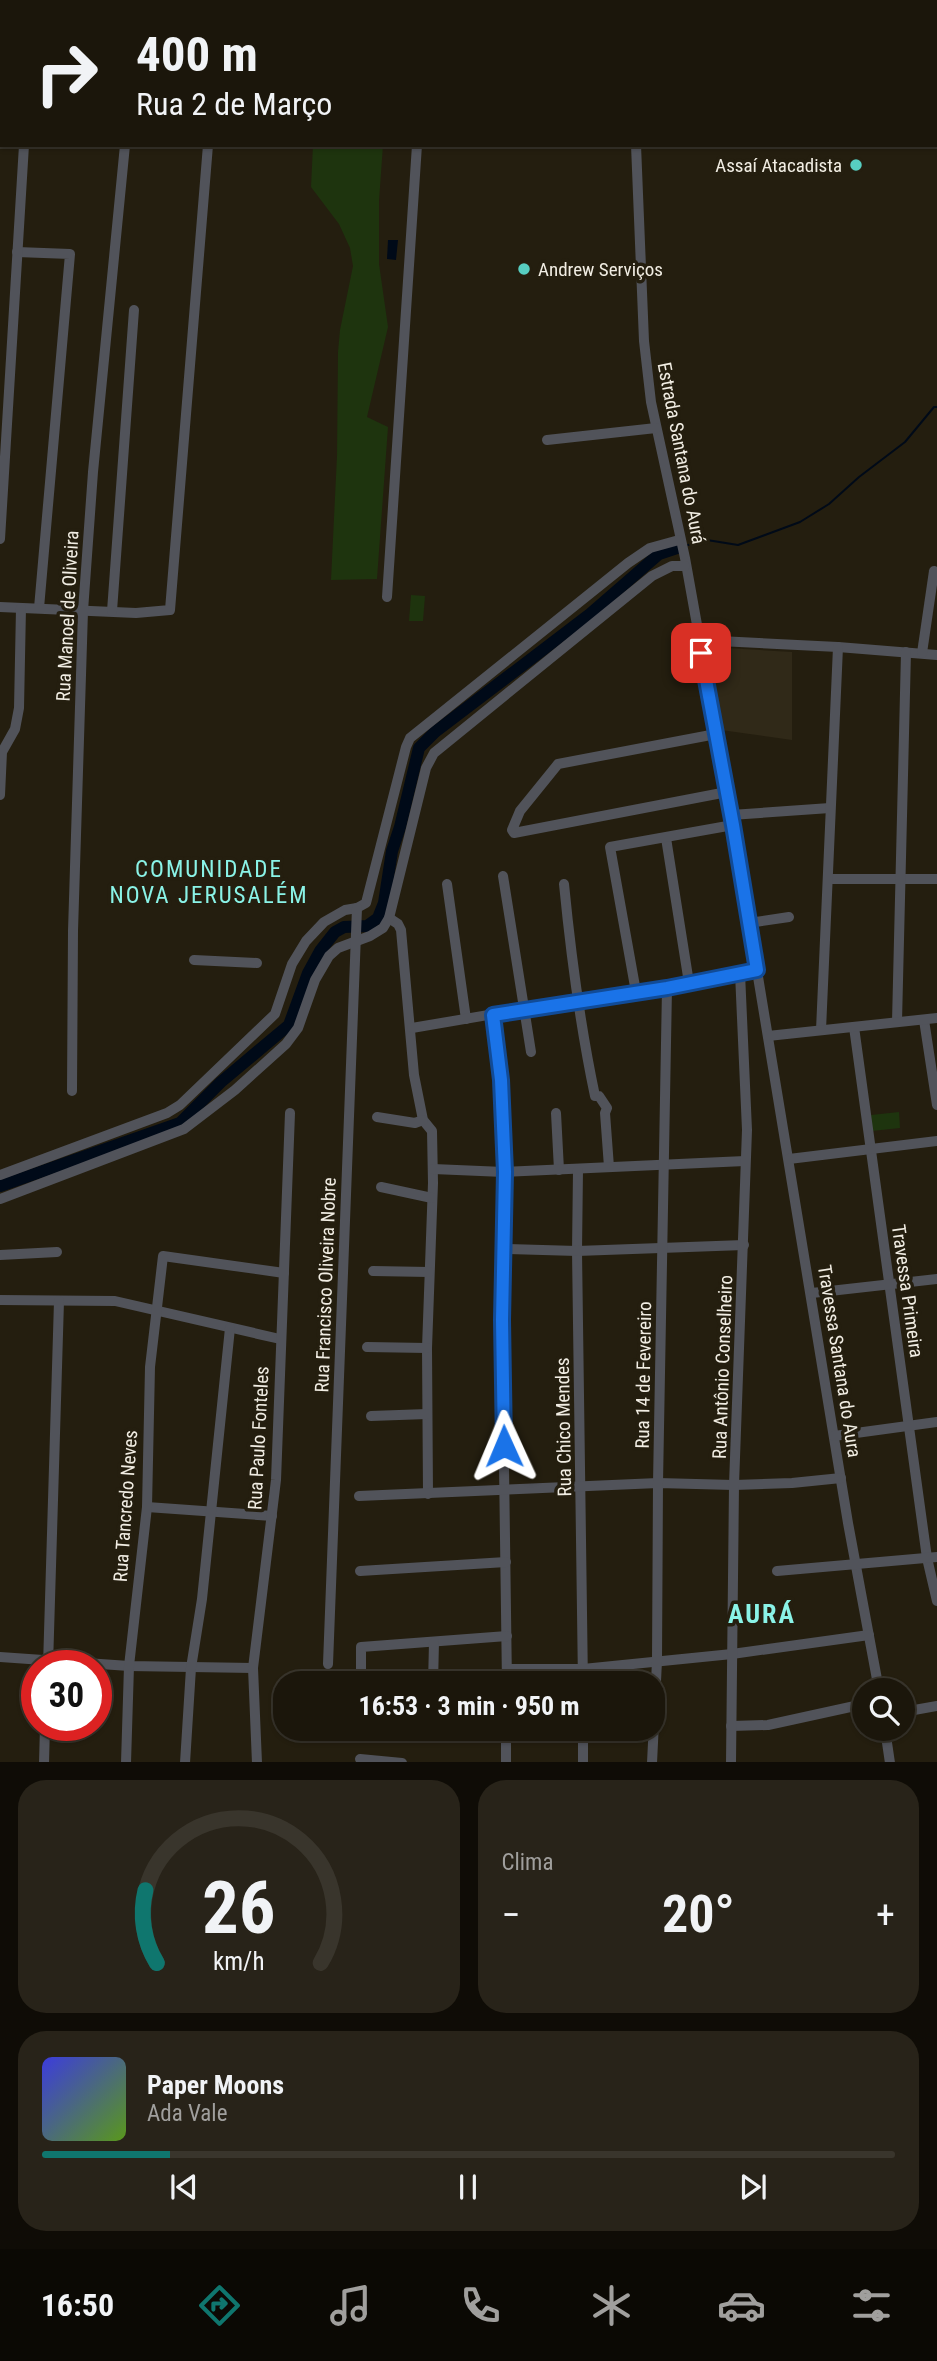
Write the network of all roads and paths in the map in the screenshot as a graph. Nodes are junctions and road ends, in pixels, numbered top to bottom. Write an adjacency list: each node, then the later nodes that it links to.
1 (24, 147): 6 (street)
2 (125, 147): 18 (street, Rua Manoel de Oliveira)
3 (208, 147): 19 (street)
4 (417, 147): 14 (street)
5 (636, 147): 8 (street, Estrada Santana do Aurá)
6 (18, 252): 10 (street); 17 (street)
7 (134, 310): 19 (street)
8 (656, 428): 9 (street); 11 (street, Estrada Santana do Aurá)
9 (547, 440)
10 (0, 539)
11 (679, 540): 12 (street, Estrada Santana do Aurá); 77 (street)
12 (685, 562): 20 (street, Estrada Santana do Aurá); 39 (street)
13 (933, 571): 23 (street)
14 (387, 597)
15 (0, 607): 16 (street)
16 (21, 608): 17 (street); 27 (street)
17 (39, 608): 18 (street)
18 (83, 611): 19 (street); 61 (street, Rua Manoel de Oliveira)
19 (112, 611)
20 (699, 640): 21 (street); 25 (street, Estrada Santana do Aurá)
21 (838, 647): 22 (street); 28 (street)
22 (906, 652): 23 (street); 32 (street)
23 (922, 653): 24 (street)
24 (937, 655)
25 (716, 734): 26 (street, Estrada Santana do Aurá); 26 (street)
26 (727, 792): 29 (street, Travessa Santana do Aura)
27 (0, 795)
28 (830, 808): 29 (street); 34 (street)
29 (732, 820): 30 (street); 40 (street, Travessa Santana do Aura)
30 (666, 838): 46 (street); 48 (street)
31 (503, 877): 50 (street)
32 (901, 877): 33 (street); 34 (street); 55 (street)
33 (937, 878)
34 (829, 879): 58 (street)
35 (447, 884): 53 (street)
36 (564, 884): 49 (street)
37 (357, 908): 41 (street, Rua Francisco Oliveira Nobre)
38 (789, 916): 40 (street)
39 (389, 918): 41 (street); 57 (street)
40 (749, 923): 44 (street, Travessa Santana do Aura)
41 (356, 936): 80 (street); 129 (street, Rua Francisco Oliveira Nobre)
42 (194, 960): 43 (street)
43 (257, 963)
44 (757, 970): 45 (street); 59 (street, Travessa Santana do Aura)
45 (740, 974): 46 (street); 70 (street, Rua Antônio Conselheiro)
46 (689, 983): 47 (street)
47 (667, 988): 48 (street); 71 (street, Rua 14 de Fevereiro)
48 (636, 992): 49 (street)
49 (576, 1000): 50 (street); 72 (street)
50 (523, 1010): 51 (street); 60 (street)
51 (493, 1015): 53 (street); 76 (street)
52 (937, 1018): 54 (street)
53 (466, 1019): 57 (street)
54 (923, 1020): 55 (street); 62 (street)
55 (897, 1022): 56 (street)
56 (854, 1027): 58 (street); 68 (street, Travessa Primeira)
57 (412, 1028): 66 (street)
58 (821, 1030): 59 (street)
59 (768, 1036): 69 (street, Travessa Santana do Aura)
60 (531, 1052)
61 (72, 1091)
62 (937, 1105)
63 (290, 1113): 89 (street, Rua Paulo Fonteles)
64 (556, 1113): 74 (street)
65 (377, 1117): 66 (street)
66 (423, 1121): 73 (street)
67 (937, 1141): 68 (street)
68 (870, 1148): 69 (street); 91 (street, Travessa Primeira)
69 (789, 1159): 92 (street, Travessa Santana do Aura)
70 (745, 1161): 71 (street); 81 (street, Rua Antônio Conselheiro)
71 (664, 1165): 72 (street); 82 (street, Rua 14 de Fevereiro)
72 (609, 1167): 75 (street)
73 (433, 1169): 76 (street); 79 (street)
74 (559, 1170): 75 (street); 76 (street)
75 (578, 1170): 84 (street, Rua Chico Mendes)
76 (505, 1172): 83 (street)
77 (0, 1175)
78 (382, 1187): 79 (street)
79 (432, 1198): 88 (street)
80 (0, 1199)
81 (744, 1245): 82 (street); 107 (street, Rua Antônio Conselheiro)
82 (664, 1248): 84 (street); 106 (street, Rua 14 de Fevereiro)
83 (504, 1250): 84 (street); 109 (street)
84 (577, 1251): 108 (street, Rua Chico Mendes)
85 (57, 1252): 86 (street)
86 (0, 1255)
87 (373, 1271): 88 (street)
88 (429, 1272): 99 (street)
89 (284, 1273): 95 (street, Rua Tancredo Neves); 97 (street, Rua Paulo Fonteles)
90 (937, 1279): 91 (street)
91 (889, 1285): 92 (street); 103 (street, Travessa Primeira)
92 (812, 1293): 104 (street, Travessa Santana do Aura)
93 (0, 1300): 94 (street)
94 (59, 1301): 95 (street); 124 (street)
95 (156, 1310): 96 (street); 112 (street, Rua Tancredo Neves)
96 (230, 1328): 97 (street); 113 (street)
97 (280, 1339): 114 (street, Rua Paulo Fonteles)
98 (367, 1347): 99 (street)
99 (427, 1348): 100 (street)
100 (427, 1414): 101 (street); 110 (street)
101 (371, 1416)
102 (937, 1422): 103 (street)
103 (910, 1425): 104 (street); 115 (street, Travessa Primeira)
104 (834, 1436): 105 (street, Travessa Santana do Aura)
105 (841, 1478): 107 (street); 117 (street, Travessa Santana do Aura)
106 (658, 1483): 107 (street); 108 (street); 128 (street, Rua 14 de Fevereiro)
107 (734, 1485): 125 (street, Rua Antônio Conselheiro)
108 (581, 1486): 109 (street); 134 (street, Rua Chico Mendes)
109 (505, 1490): 110 (street); 116 (street)
110 (428, 1494): 111 (street)
111 (359, 1496)
112 (147, 1507): 113 (street); 131 (street, Rua Tancredo Neves)
113 (211, 1510): 114 (street); 132 (street)
114 (272, 1516): 133 (street, Rua Paulo Fonteles)
115 (932, 1557): 117 (street); 120 (street, Travessa Primeira)
116 (506, 1562): 118 (street); 122 (street)
117 (856, 1564): 119 (street); 121 (street, Travessa Santana do Aura)
118 (360, 1571)
119 (777, 1571)
120 (937, 1601)
121 (869, 1635): 125 (street); 138 (street, Travessa Santana do Aura)
122 (506, 1636): 123 (street); 135 (street)
123 (434, 1642): 136 (street); 137 (street)
124 (48, 1650)
125 (732, 1654): 128 (street); 142 (street, Rua Antônio Conselheiro)
126 (0, 1657): 127 (street)
127 (21, 1660)
128 (657, 1661): 134 (street); 155 (street, Rua 14 de Fevereiro)
129 (328, 1664)
130 (112, 1665): 131 (street)
131 (129, 1666): 132 (street); 149 (street, Rua Tancredo Neves)
132 (191, 1668): 133 (street); 150 (street)
133 (253, 1668): 151 (street, Rua Paulo Fonteles)
134 (583, 1669): 135 (street)
135 (507, 1670)
136 (361, 1671)
137 (433, 1671)
138 (877, 1678)
139 (937, 1706): 141 (street)
140 (852, 1707): 142 (street)
141 (915, 1710)
142 (731, 1726): 156 (street, Rua Antônio Conselheiro)
143 (45, 1741): 148 (street)
144 (506, 1741): 153 (street)
145 (583, 1741): 154 (street)
146 (887, 1741): 157 (street)
147 (360, 1759): 152 (street)
148 (44, 1762)
149 (126, 1762)
150 (185, 1762)
151 (257, 1762)
152 (402, 1762)
153 (506, 1762)
154 (583, 1762)
155 (652, 1762)
156 (730, 1762)
157 (890, 1762)

